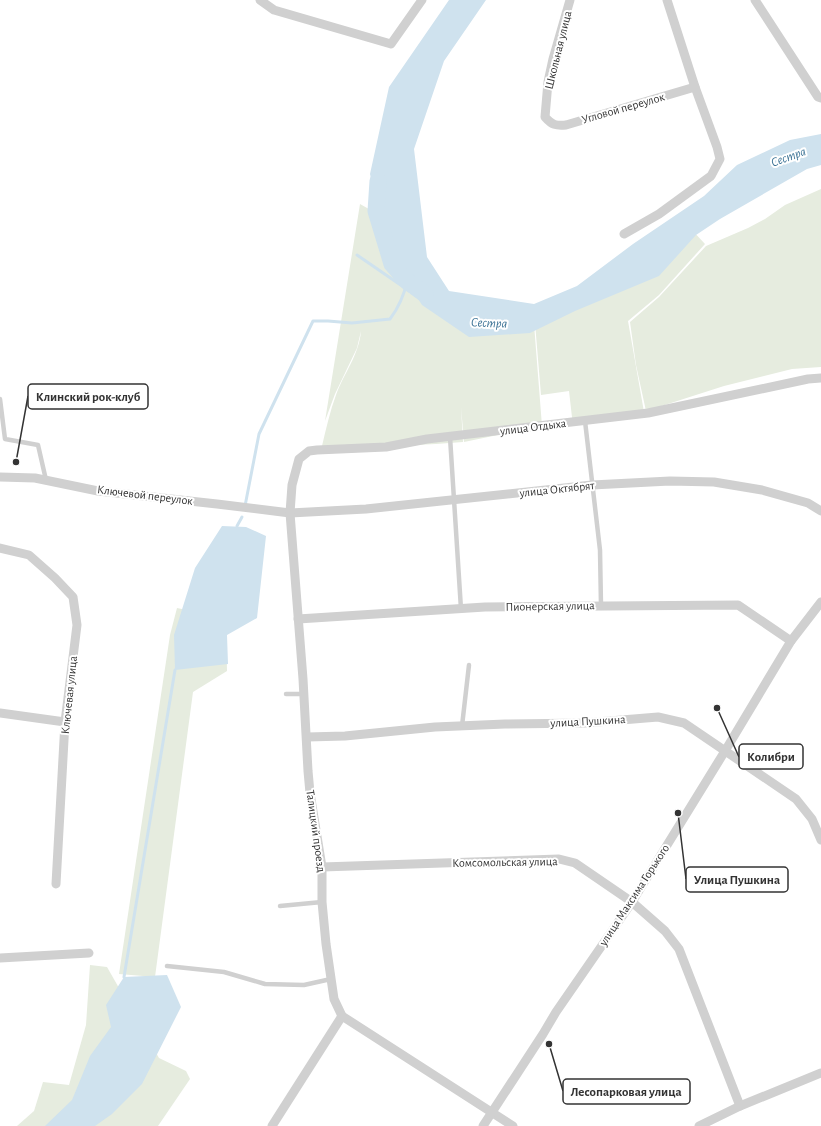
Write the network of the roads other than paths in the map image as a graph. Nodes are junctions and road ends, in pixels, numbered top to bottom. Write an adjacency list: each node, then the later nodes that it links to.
1 (260, 0): 2 (street)
2 (422, 0)
3 (570, 0): 8 (street, Школьная улица)
4 (667, 0): 6 (street)
5 (755, 0): 7 (street)
6 (695, 87): 8 (street, Угловой переулок); 9 (street)
7 (821, 98)
8 (550, 124)
9 (624, 234)
10 (821, 378): 12 (street, улица Отдыха)
11 (0, 400): 15 (lane)
12 (585, 421): 13 (street, улица Отдыха); 16 (lane)
13 (450, 437): 17 (lane); 19 (street, улица Отдыха)
14 (0, 477): 15 (street, Ключевой переулок)
15 (46, 480): 19 (street, Ключевой переулок)
16 (592, 485): 17 (street, улица Октябрят); 18 (street, улица Октябрят); 22 (lane)
17 (454, 499): 19 (street, улица Октябрят); 23 (lane)
18 (821, 511)
19 (290, 513): 24 (street, Талицкий проезд)
20 (0, 548): 30 (street, Ключевая улица)
21 (821, 602): 25 (street, улица Максима Горького)
22 (601, 606): 23 (street, Пионерская улица); 25 (street, Пионерская улица)
23 (461, 608): 24 (street, Пионерская улица)
24 (298, 619): 28 (street, Талицкий проезд)
25 (791, 641): 33 (street, улица Максима Горького)
26 (469, 665): 31 (lane)
27 (286, 694): 28 (lane)
28 (304, 694): 32 (street, Талицкий проезд)
29 (0, 713): 30 (street)
30 (65, 722): 36 (street, Ключевая улица)
31 (462, 726): 32 (street, улица Пушкина); 33 (street, улица Пушкина)
32 (307, 737): 35 (street, Талицкий проезд)
33 (725, 751): 34 (street, улица Пушкина); 38 (street, улица Максима Горького)
34 (821, 840)
35 (322, 867): 37 (street, Талицкий проезд); 38 (street, Комсомольская улица)
36 (56, 884)
37 (322, 902): 39 (lane); 43 (street, Талицкий проезд)
38 (632, 902): 46 (street, Комсомольская улица); 47 (street, улица Максима Горького)
39 (280, 906)
40 (89, 953): 41 (street)
41 (0, 958)
42 (167, 966): 43 (lane)
43 (331, 979): 44 (street, Талицкий проезд)
44 (342, 1016): 47 (street); 48 (street)
45 (821, 1073): 46 (street)
46 (740, 1106): 51 (street)
47 (492, 1112): 49 (street, улица Максима Горького); 50 (street)
48 (272, 1126)
49 (483, 1126)
50 (513, 1126)
51 (699, 1126)

